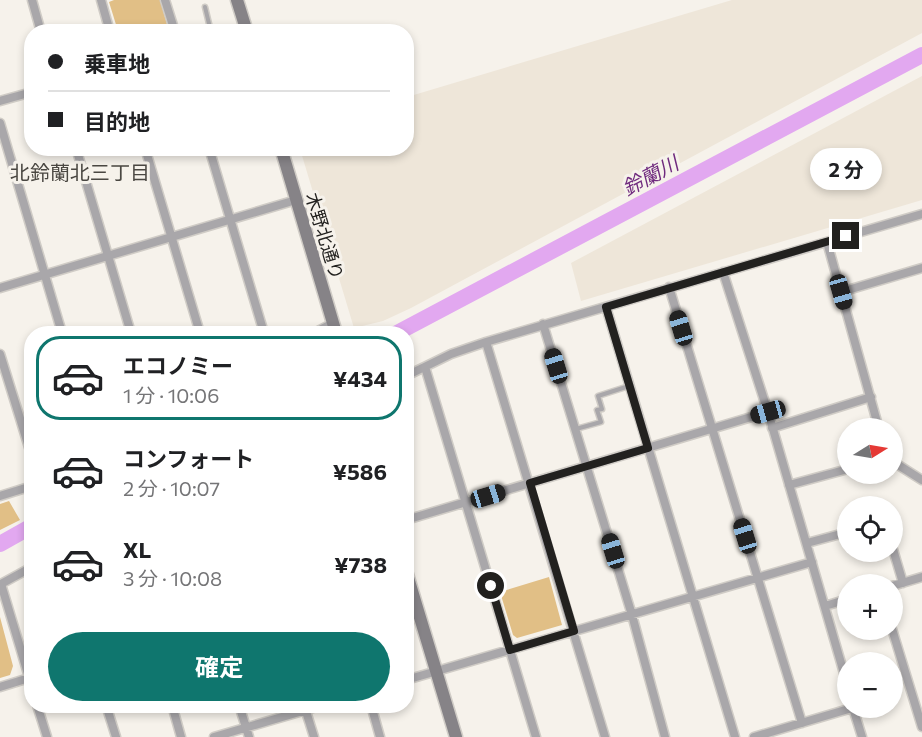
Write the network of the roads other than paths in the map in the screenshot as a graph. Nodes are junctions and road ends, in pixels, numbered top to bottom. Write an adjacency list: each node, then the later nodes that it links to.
1 (32, 0): 6 (street)
2 (101, 0): 7 (street)
3 (165, 0): 8 (street)
4 (237, 0): 10 (street)
5 (205, 8): 9 (lane)
6 (39, 24)
7 (108, 24)
8 (172, 24)
9 (210, 24)
10 (241, 24)
11 (24, 94): 12 (street)
12 (0, 101)
13 (0, 123): 26 (street)
14 (78, 156): 23 (street)
15 (147, 156): 21 (street)
16 (212, 156): 20 (street)
17 (283, 156): 18 (street, 木野北通り)
18 (296, 200): 20 (street); 36 (street, 木野北通り)
19 (922, 214): 22 (street)
20 (231, 219): 21 (street); 35 (street)
21 (172, 237): 23 (street); 34 (street)
22 (827, 242): 25 (street); 29 (street)
23 (108, 256): 26 (street); 33 (street)
24 (922, 268): 29 (street)
25 (723, 272): 27 (street); 43 (street)
26 (45, 275): 28 (street); 32 (street)
27 (669, 287): 30 (street); 47 (street)
28 (0, 288)
29 (841, 292): 42 (street)
30 (606, 307): 31 (street); 41 (street)
31 (543, 324): 37 (street); 46 (street)
32 (60, 326)
33 (129, 326)
34 (198, 326)
35 (262, 326)
36 (333, 326)
37 (486, 342): 39 (street); 54 (street)
38 (0, 354): 48 (street)
39 (425, 367): 40 (street); 58 (street)
40 (414, 372)
41 (630, 386): 46 (lane); 49 (street)
42 (870, 397): 44 (street); 45 (street)
43 (768, 412): 45 (street); 47 (street)
44 (876, 418)
45 (772, 428): 55 (street)
46 (576, 429): 50 (street)
47 (712, 429): 49 (street); 65 (street)
48 (24, 431)
49 (648, 448): 50 (street); 69 (street)
50 (587, 466): 54 (street); 72 (street)
51 (903, 468): 53 (street)
52 (837, 472): 55 (street)
53 (922, 480)
54 (530, 483): 58 (street); 73 (street)
55 (789, 485): 61 (street)
56 (24, 488): 57 (street)
57 (0, 496)
58 (466, 502): 59 (street); 75 (street)
59 (414, 518)
60 (837, 535): 61 (street)
61 (807, 543): 62 (street)
62 (812, 562): 65 (street); 71 (street)
63 (24, 571): 67 (street)
64 (922, 577): 66 (street)
65 (758, 578): 69 (street); 91 (street)
66 (903, 583)
67 (1, 590): 77 (street)
68 (414, 597): 78 (street)
69 (693, 597): 72 (street); 105 (street)
70 (837, 602): 71 (street)
71 (825, 606): 76 (street)
72 (632, 615): 73 (street); 104 (street)
73 (574, 631): 75 (street); 103 (street)
74 (895, 640): 92 (street)
75 (510, 650): 78 (street); 102 (street)
76 (838, 652)
77 (24, 663)
78 (437, 671): 79 (street); 101 (street)
79 (414, 678)
80 (24, 683): 81 (street)
81 (0, 687)
82 (40, 713): 94 (street)
83 (108, 713): 95 (street)
84 (174, 713): 96 (street)
85 (241, 713): 93 (street)
86 (290, 713): 93 (street)
87 (307, 713): 99 (street)
88 (373, 713): 100 (street)
89 (837, 713): 91 (street)
90 (856, 718): 107 (street)
91 (802, 723): 106 (street)
92 (922, 727)
93 (246, 728): 97 (street); 98 (street)
94 (47, 737)
95 (116, 737)
96 (181, 737)
97 (213, 737)
98 (249, 737)
99 (314, 737)
100 (380, 737)
101 (456, 737)
102 (536, 737)
103 (605, 737)
104 (665, 737)
105 (735, 737)
106 (754, 737)
107 (862, 737)

